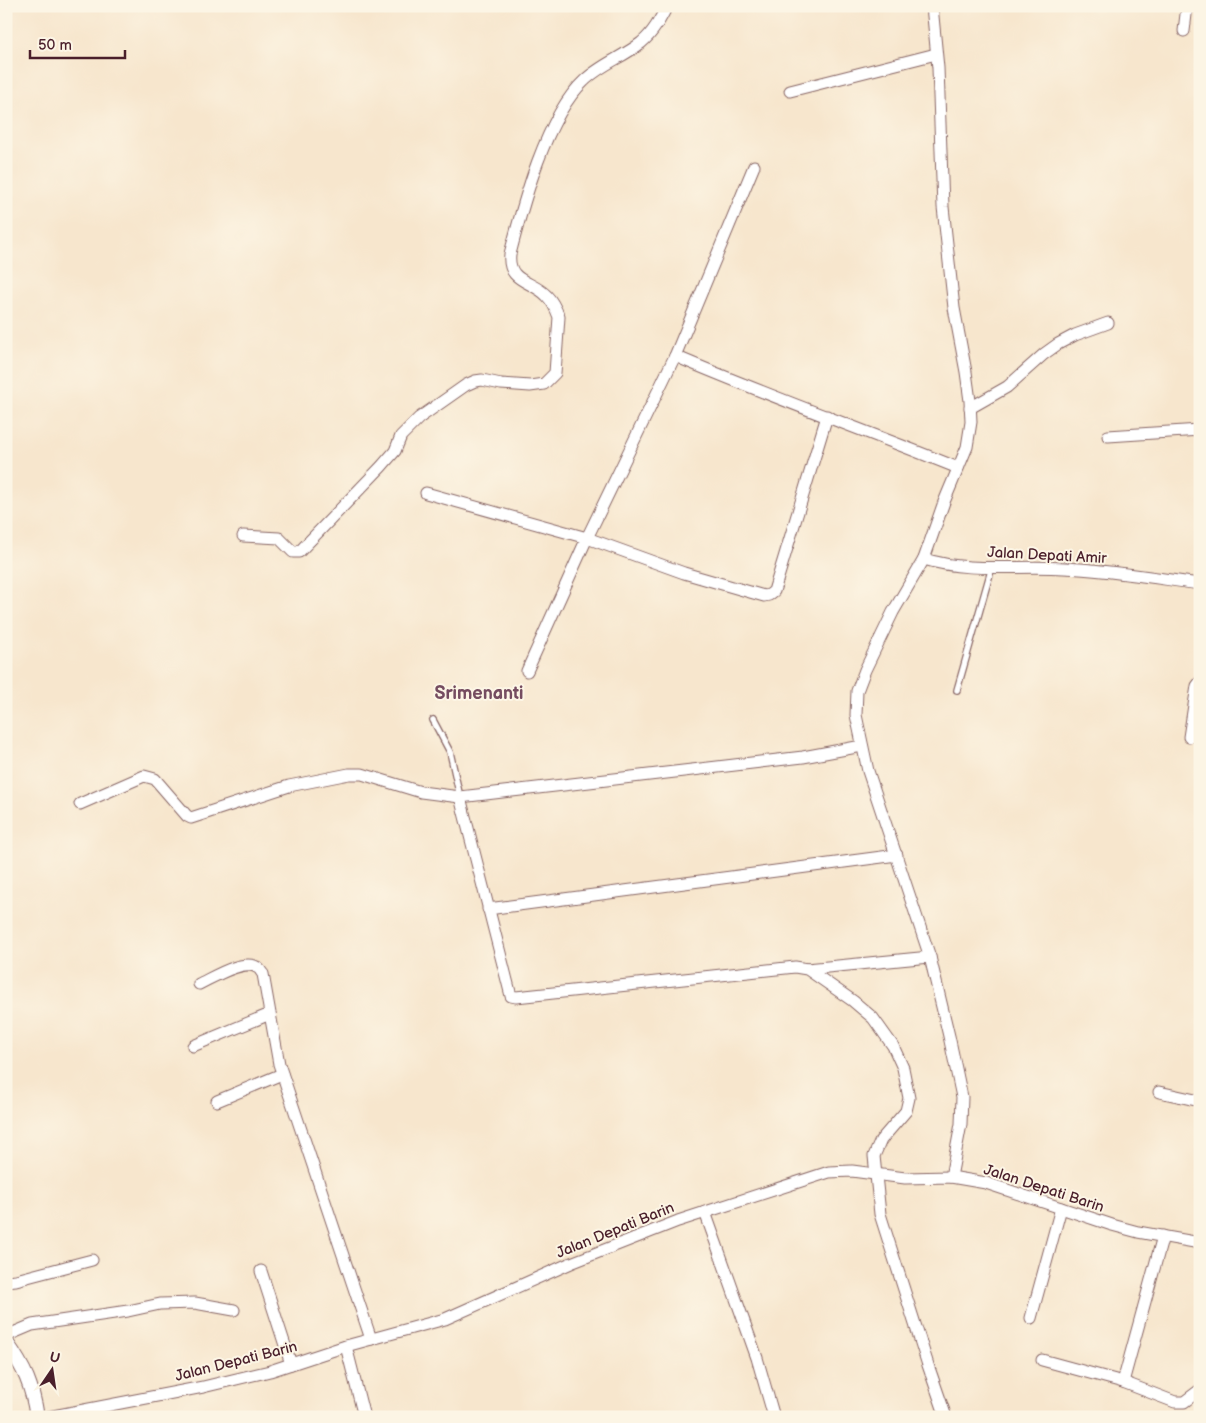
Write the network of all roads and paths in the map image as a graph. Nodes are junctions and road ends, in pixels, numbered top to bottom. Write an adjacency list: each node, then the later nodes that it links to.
1 (668, 6): 16 (street)
2 (932, 6): 5 (street)
3 (1187, 6): 4 (street)
4 (1184, 31)
5 (936, 54): 6 (street); 10 (street)
6 (790, 91)
7 (754, 166): 9 (street)
8 (1108, 323): 10 (street)
9 (675, 356): 11 (street); 17 (street)
10 (970, 408): 14 (street)
11 (827, 416): 14 (street); 17 (street)
12 (1200, 430): 13 (street)
13 (1108, 436)
14 (958, 468): 18 (street)
15 (426, 493): 17 (street)
16 (243, 536)
17 (587, 538): 21 (street)
18 (924, 559): 19 (street, Jalan Depati Amir); 26 (street)
19 (992, 567): 20 (street, Jalan Depati Amir); 23 (lane)
20 (1200, 584)
21 (527, 671)
22 (1200, 682): 25 (street)
23 (957, 690)
24 (433, 720): 27 (lane)
25 (1189, 737)
26 (862, 746): 27 (street); 29 (street)
27 (460, 798): 28 (street); 30 (street)
28 (80, 804)
29 (897, 855): 30 (street); 31 (street)
30 (488, 909): 32 (street)
31 (930, 957): 32 (street); 41 (street)
32 (807, 969): 40 (street)
33 (199, 984): 34 (street)
34 (270, 1014): 35 (street); 36 (street)
35 (193, 1046)
36 (282, 1074): 38 (street); 52 (street)
37 (1158, 1092): 39 (street)
38 (217, 1100)
39 (1200, 1101)
40 (877, 1175): 41 (street, Jalan Depati Barin); 43 (street, Jalan Depati Barin); 63 (street)
41 (951, 1177): 42 (street, Jalan Depati Barin)
42 (1061, 1208): 44 (street, Jalan Depati Barin); 50 (street)
43 (705, 1212): 52 (street, Jalan Depati Barin); 62 (street)
44 (1164, 1236): 45 (street, Jalan Depati Barin); 57 (street)
45 (1200, 1243)
46 (92, 1260): 48 (street)
47 (261, 1271): 56 (street)
48 (6, 1280)
49 (234, 1310): 51 (street)
50 (1030, 1318)
51 (6, 1336)
52 (371, 1339): 54 (street, Jalan Depati Barin)
53 (6, 1342): 59 (street)
54 (346, 1346): 56 (street, Jalan Depati Barin); 61 (street)
55 (1042, 1360): 57 (street)
56 (290, 1364): 60 (street, Jalan Depati Barin)
57 (1123, 1382): 58 (street)
58 (1200, 1390)
59 (37, 1417)
60 (48, 1417)
61 (364, 1417)
62 (774, 1417)
63 (946, 1417)

